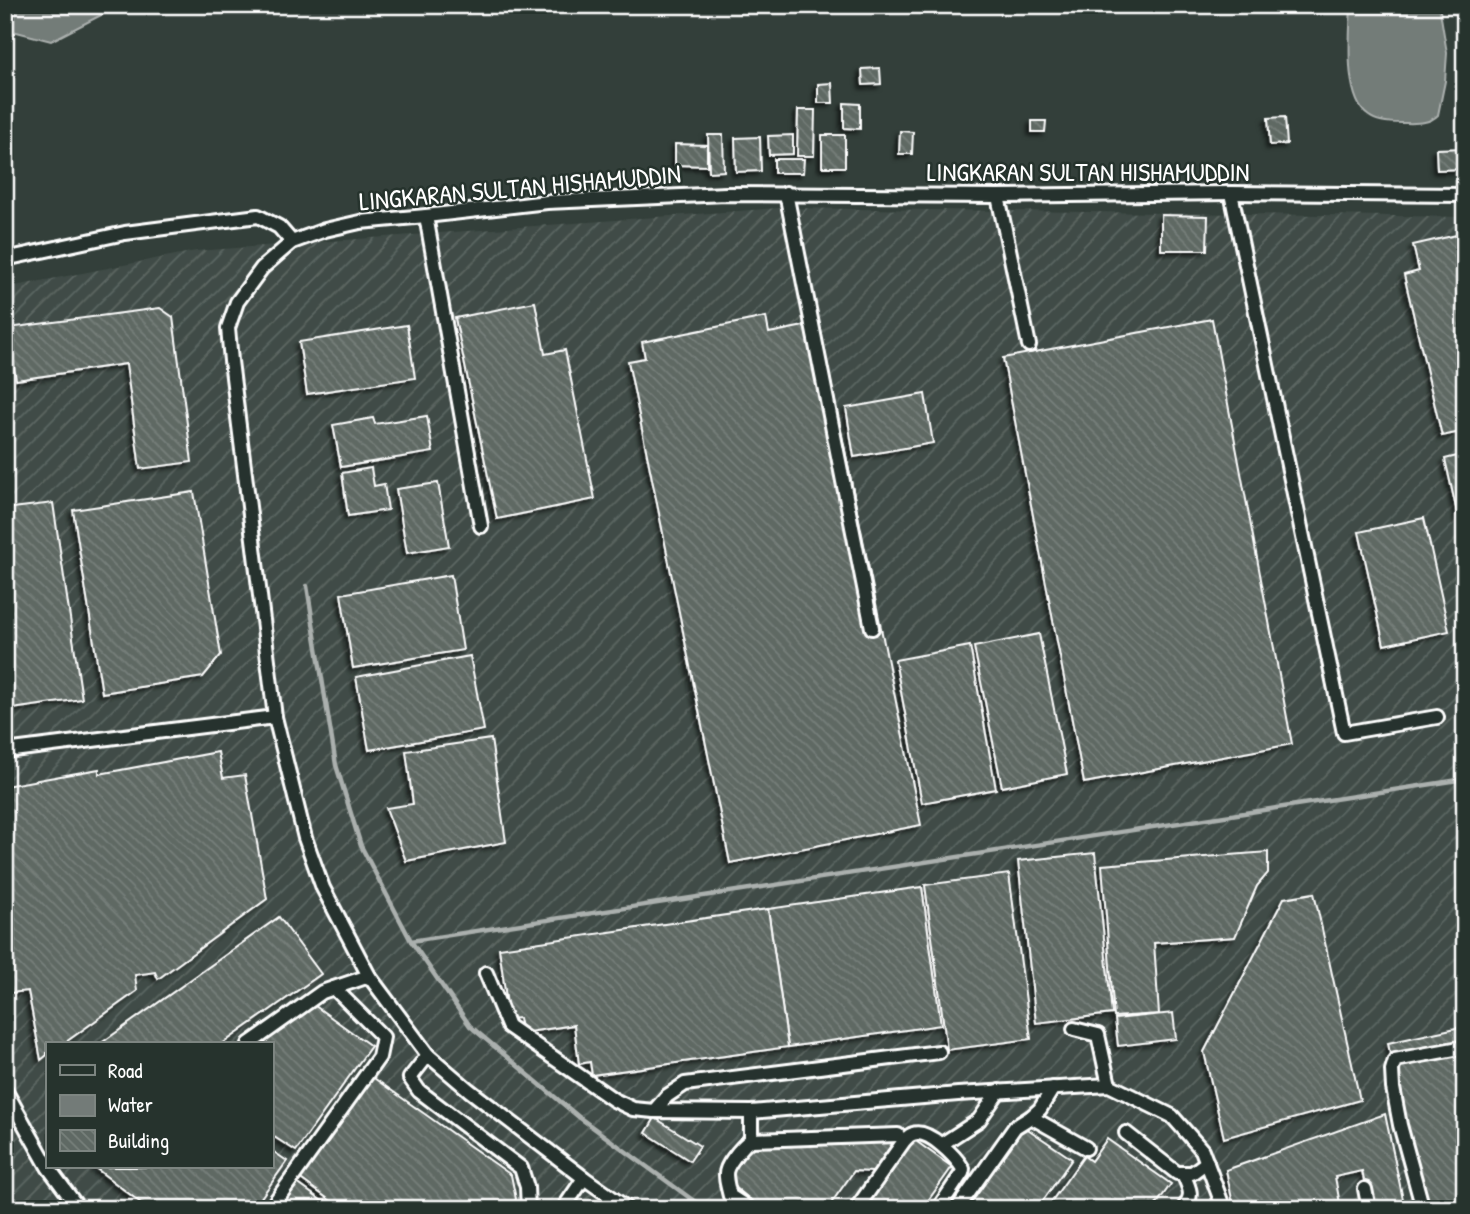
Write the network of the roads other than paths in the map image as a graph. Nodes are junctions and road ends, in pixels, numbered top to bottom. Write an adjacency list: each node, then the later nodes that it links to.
1 (786, 193): 4 (street, LINGKARAN SULTAN HISHAMUDDIN); 5 (street, LINGKARAN SULTAN HISHAMUDDIN); 10 (street)
2 (1231, 193): 3 (street, LINGKARAN SULTAN HISHAMUDDIN); 4 (street, LINGKARAN SULTAN HISHAMUDDIN); 12 (street)
3 (1465, 195)
4 (998, 196): 8 (street)
5 (426, 216): 6 (street, LINGKARAN SULTAN HISHAMUDDIN); 9 (street)
6 (292, 242): 7 (street); 11 (street, LINGKARAN SULTAN HISHAMUDDIN)
7 (5, 259)
8 (1029, 345)
9 (481, 526)
10 (872, 628)
11 (275, 717): 13 (street); 15 (street, LINGKARAN SULTAN HISHAMUDDIN)
12 (1437, 718)
13 (5, 751)
14 (486, 973): 26 (street)
15 (369, 976): 16 (street); 21 (street, LINGKARAN SULTAN HISHAMUDDIN)
16 (334, 988): 18 (street); 41 (street)
17 (1074, 1029): 22 (street)
18 (251, 1042)
19 (1465, 1047): 52 (street)
20 (939, 1052): 26 (street)
21 (428, 1055): 38 (street, LINGKARAN SULTAN HISHAMUDDIN); 42 (street)
22 (1110, 1085): 23 (street); 35 (street)
23 (1053, 1088): 25 (street); 28 (street)
24 (5, 1090): 34 (street)
25 (999, 1091): 27 (street); 32 (street)
26 (654, 1111): 27 (street)
27 (751, 1112): 31 (street)
28 (1031, 1117): 33 (street); 48 (street)
29 (1126, 1133): 37 (street)
30 (898, 1135): 31 (street)
31 (751, 1140): 45 (street)
32 (942, 1144): 46 (street); 47 (street)
33 (1086, 1148)
34 (46, 1162)
35 (1207, 1162): 37 (street); 50 (street)
36 (49, 1168): 40 (street)
37 (1183, 1173): 49 (street)
38 (584, 1178): 43 (street); 44 (street, LINGKARAN SULTAN HISHAMUDDIN)
39 (1365, 1189): 51 (street)
40 (79, 1209)
41 (270, 1209)
42 (528, 1209)
43 (563, 1209)
44 (628, 1209)
45 (750, 1209)
46 (856, 1209)
47 (938, 1209)
48 (957, 1209)
49 (1183, 1209)
50 (1224, 1209)
51 (1369, 1209)
52 (1423, 1209)

